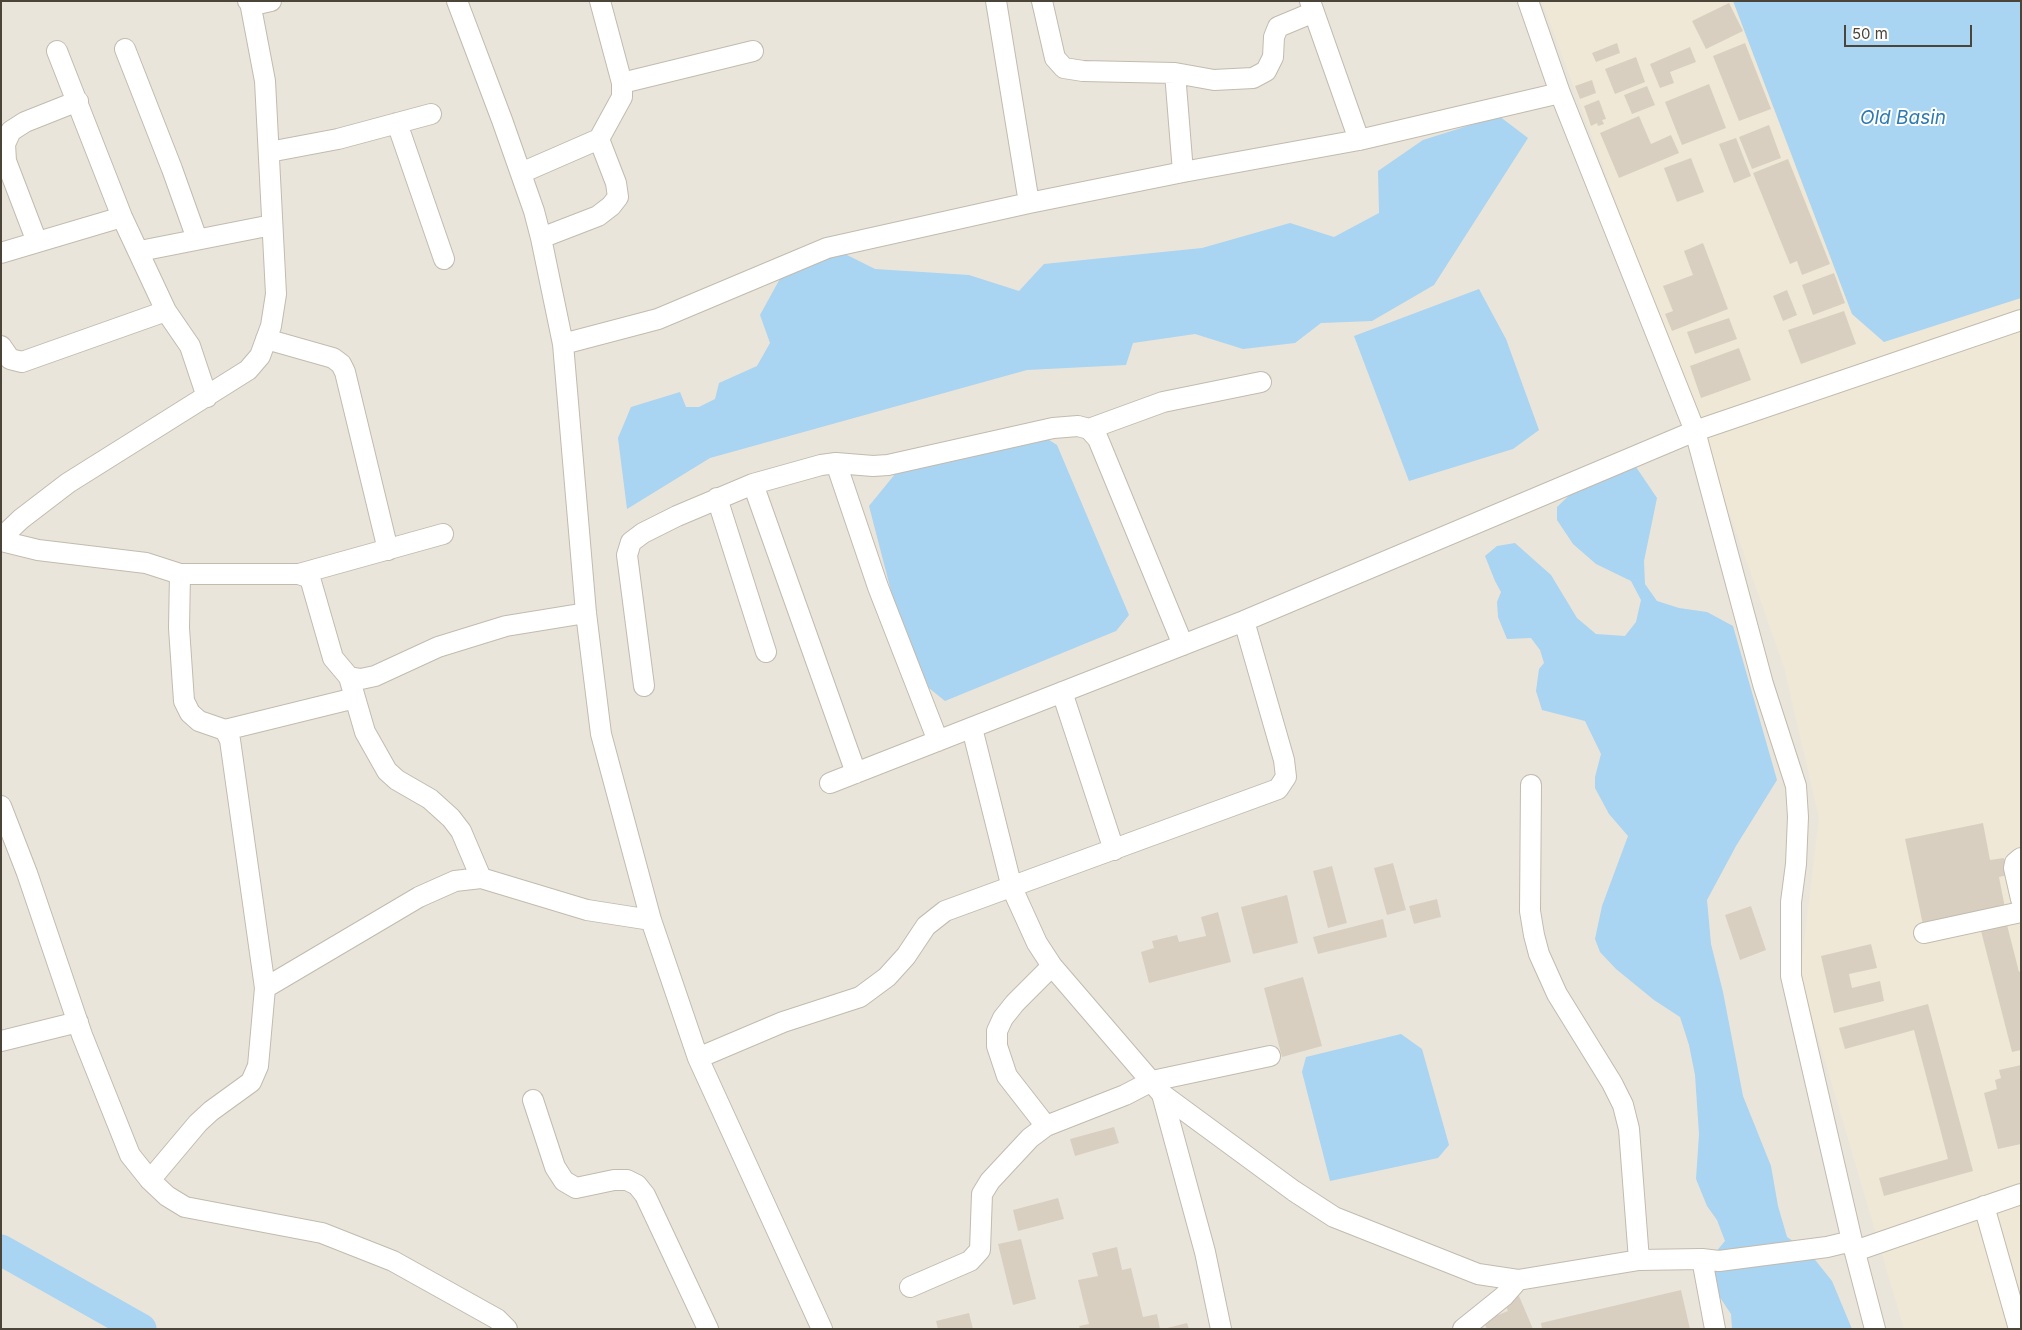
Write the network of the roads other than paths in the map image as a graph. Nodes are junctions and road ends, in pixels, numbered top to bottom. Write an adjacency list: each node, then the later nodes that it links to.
1 (271, 1): 7 (street)
2 (457, 1): 22 (street)
3 (600, 1): 13 (street)
4 (996, 1): 23 (street)
5 (1042, 1): 12 (street)
6 (1528, 1): 14 (street)
7 (249, 2): 20 (street)
8 (1312, 6): 12 (street); 19 (street)
9 (125, 49): 27 (street)
10 (57, 51): 15 (street)
11 (753, 51): 13 (street)
12 (1175, 73): 21 (street)
13 (622, 83): 18 (street)
14 (1560, 93): 19 (street); 40 (street)
15 (78, 101): 24 (street); 28 (street)
16 (431, 114): 17 (street)
17 (398, 123): 20 (street); 31 (street)
18 (598, 139): 22 (street); 26 (street)
19 (1359, 140): 21 (street)
20 (269, 152): 25 (street)
21 (1183, 172): 23 (street)
22 (521, 173): 26 (street)
23 (1029, 203): 35 (street)
24 (122, 217): 28 (street); 29 (street)
25 (272, 225): 27 (street); 34 (street)
26 (541, 238): 35 (street)
27 (197, 239): 29 (street)
28 (37, 242): 30 (street)
29 (140, 251): 32 (street)
30 (1, 253)
31 (444, 259)
32 (166, 311): 36 (street); 38 (street)
33 (2021, 320): 40 (street)
34 (266, 340): 38 (street); 46 (street)
35 (563, 344): 49 (street)
36 (1, 346)
37 (1260, 382): 39 (street)
38 (206, 397): 45 (street)
39 (1089, 429): 41 (street); 51 (street)
40 (1695, 431): 50 (street); 84 (street)
41 (836, 463): 42 (street); 59 (street)
42 (753, 484): 43 (street); 60 (street)
43 (717, 498): 52 (street); 54 (street)
44 (443, 534): 46 (street)
45 (1, 540): 47 (street)
46 (388, 550): 48 (street)
47 (180, 574): 48 (street); 58 (street)
48 (299, 574): 53 (street)
49 (586, 612): 53 (street); 70 (street)
50 (1244, 621): 51 (street); 64 (street)
51 (1183, 645): 55 (street)
52 (766, 652)
53 (349, 677): 56 (street)
54 (644, 686)
55 (1062, 692): 57 (street); 64 (street)
56 (355, 698): 58 (street); 66 (street)
57 (972, 728): 59 (street); 67 (street)
58 (225, 730): 73 (street)
59 (938, 741): 60 (street)
60 (856, 773): 61 (street)
61 (830, 783)
62 (1531, 785): 85 (street)
63 (1, 806): 74 (street)
64 (1114, 850): 67 (street)
65 (2021, 858): 68 (street)
66 (481, 878): 70 (street); 73 (street)
67 (1012, 888): 72 (street); 77 (street)
68 (2021, 899)
69 (2021, 912): 71 (street)
70 (651, 920): 77 (street)
71 (1924, 933)
72 (1052, 966): 78 (street); 80 (street)
73 (266, 988): 81 (street)
74 (78, 1022): 75 (street); 81 (street)
75 (1, 1041)
76 (1270, 1056): 78 (street)
77 (698, 1058): 92 (street)
78 (1157, 1088): 80 (street); 87 (street); 93 (street)
79 (533, 1100): 91 (street)
80 (1046, 1126): 88 (street)
81 (150, 1180): 90 (street)
82 (2021, 1194): 83 (street)
83 (1984, 1206): 84 (street); 96 (street)
84 (1853, 1246): 86 (street); 95 (street)
85 (1639, 1260): 86 (street); 87 (street)
86 (1711, 1260): 94 (street)
87 (1518, 1280): 89 (street)
88 (910, 1287)
89 (1472, 1325)
90 (507, 1329)
91 (708, 1329)
92 (822, 1329)
93 (1221, 1329)
94 (1715, 1329)
95 (1875, 1329)
96 (2018, 1329)

